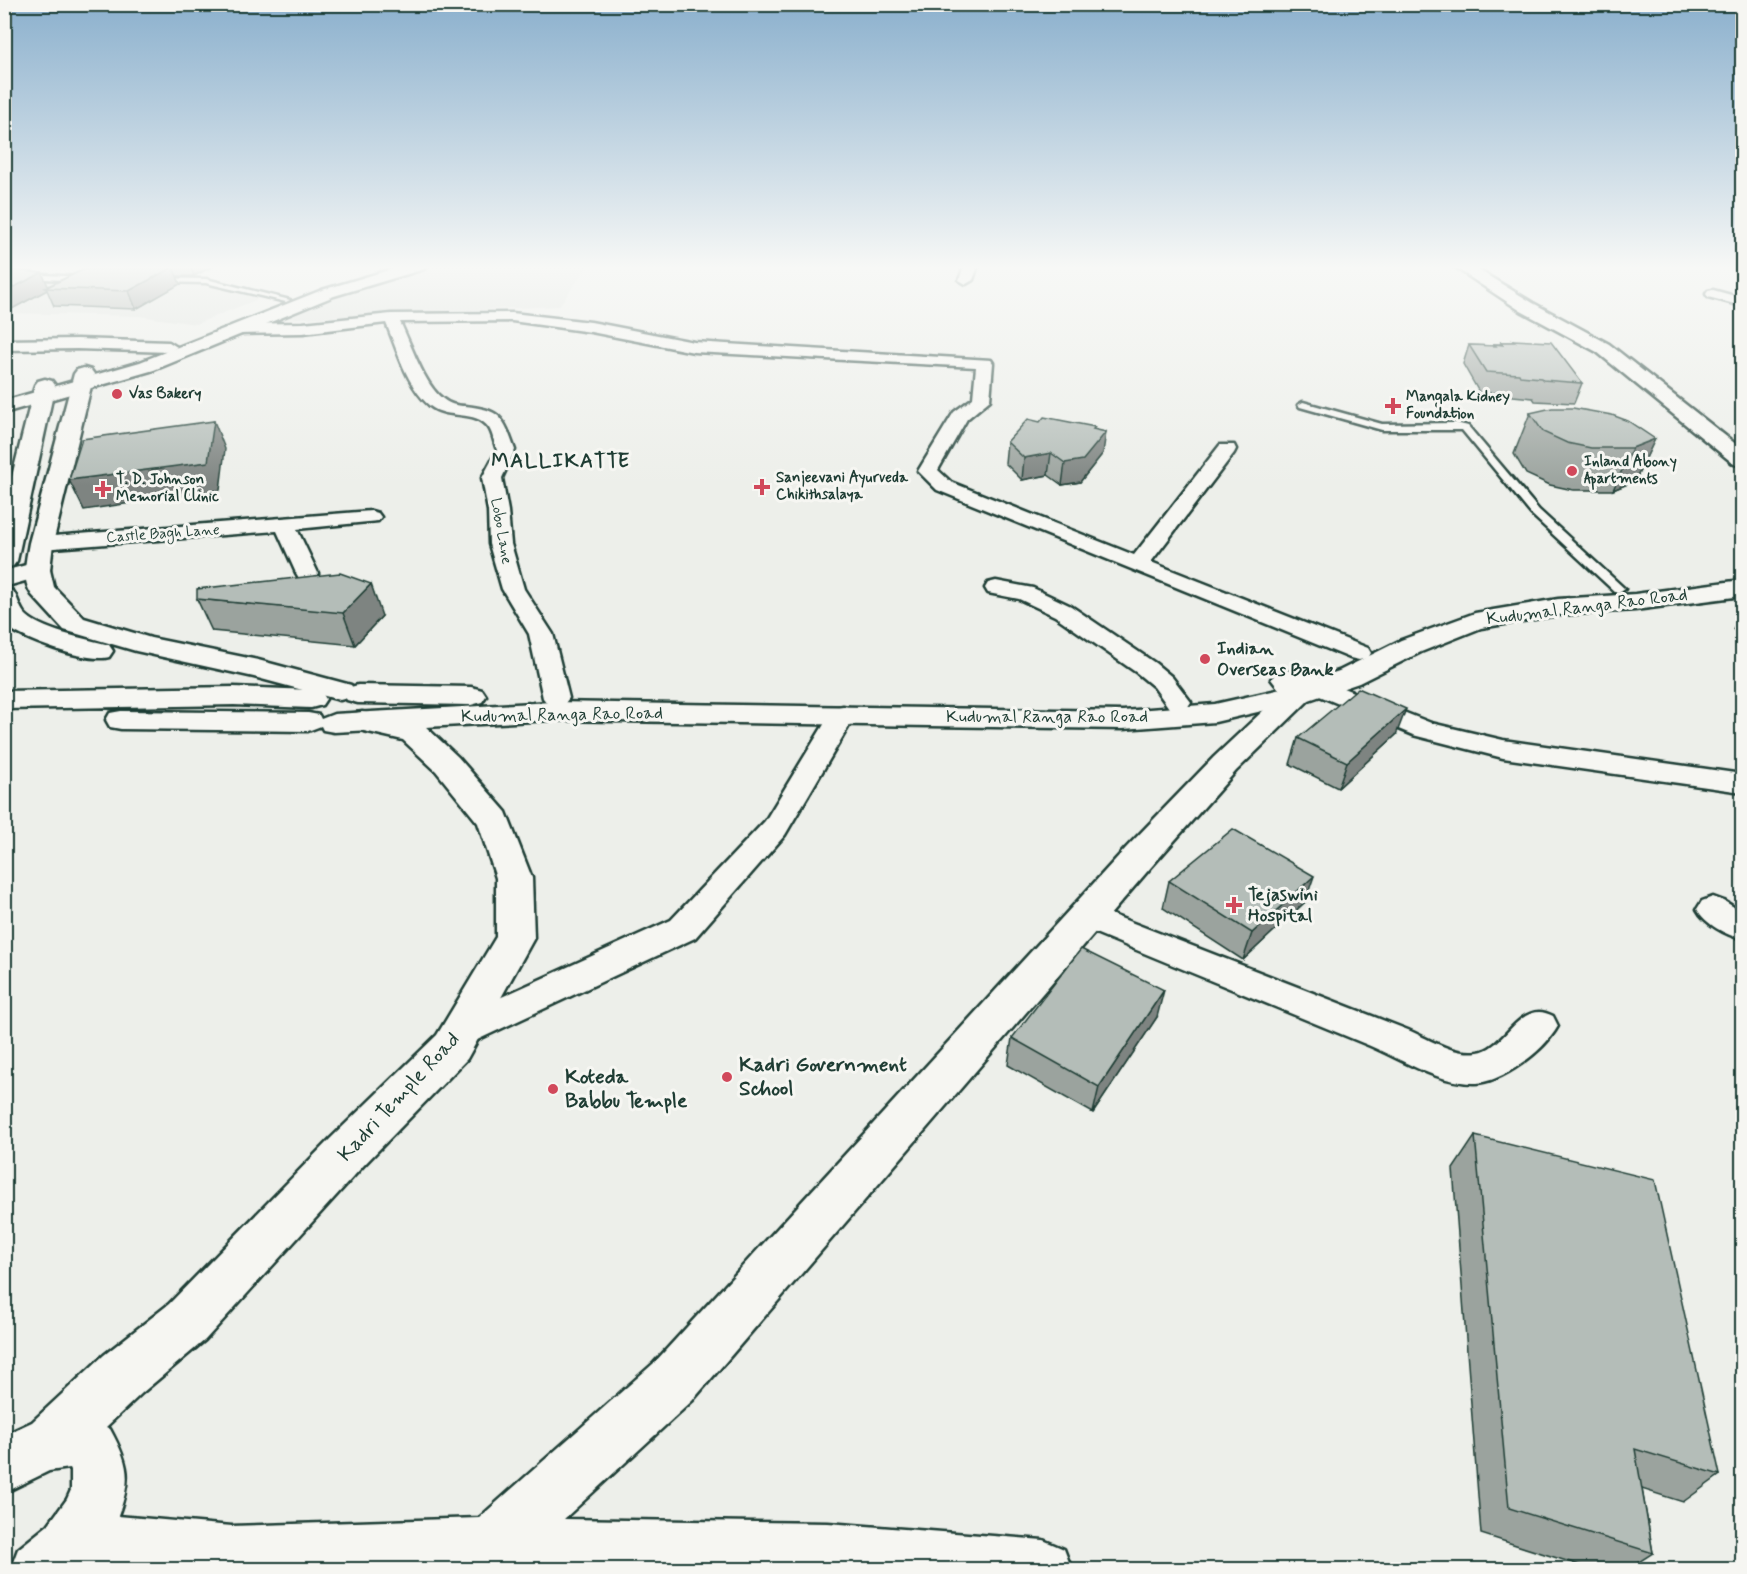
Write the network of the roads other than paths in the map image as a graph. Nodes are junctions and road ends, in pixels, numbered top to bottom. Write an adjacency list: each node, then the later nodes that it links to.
1 (188, 339): 7 (street)
2 (212, 339): 8 (street)
3 (402, 339): 30 (street, Lobo Lane)
4 (655, 339): 19 (street)
5 (1588, 339): 14 (street)
6 (4, 345): 7 (street)
7 (169, 347): 8 (street)
8 (82, 380): 9 (street); 17 (street)
9 (44, 391): 10 (street); 12 (street); 18 (street)
10 (4, 396)
11 (1303, 405): 26 (lane)
12 (4, 407)
13 (1227, 449): 19 (street)
14 (1743, 459)
15 (371, 517): 16 (street, Castle Bagh Lane)
16 (285, 525): 17 (street, Castle Bagh Lane); 21 (street)
17 (40, 543): 20 (street)
18 (4, 561)
19 (1138, 564): 28 (street)
20 (37, 570): 23 (street); 33 (street)
21 (307, 573)
22 (1743, 575): 26 (street)
23 (4, 579)
24 (996, 588): 32 (street)
25 (1743, 588): 29 (street, Kudumal Ranga Rao Road)
26 (1619, 589): 28 (street)
27 (4, 597): 33 (street)
28 (1359, 653): 29 (street)
29 (1301, 683): 32 (street); 34 (street, Kudumal Ranga Rao Road); 36 (street); 38 (street)
30 (556, 698): 32 (street); 33 (street)
31 (4, 700): 33 (street)
32 (1178, 702)
33 (333, 706): 34 (street, Kudumal Ranga Rao Road); 35 (street, Kudumal Ranga Rao Road); 41 (street, Kadri Temple Road)
34 (843, 714): 41 (street)
35 (4, 722)
36 (1743, 783)
37 (1713, 909): 39 (street)
38 (1087, 917): 40 (street); 43 (street)
39 (1743, 927)
40 (1540, 1026)
41 (462, 1031): 42 (street, Kadri Temple Road)
42 (27, 1453): 44 (street)
43 (490, 1547): 44 (street); 45 (street)
44 (56, 1555)
45 (1043, 1569)

